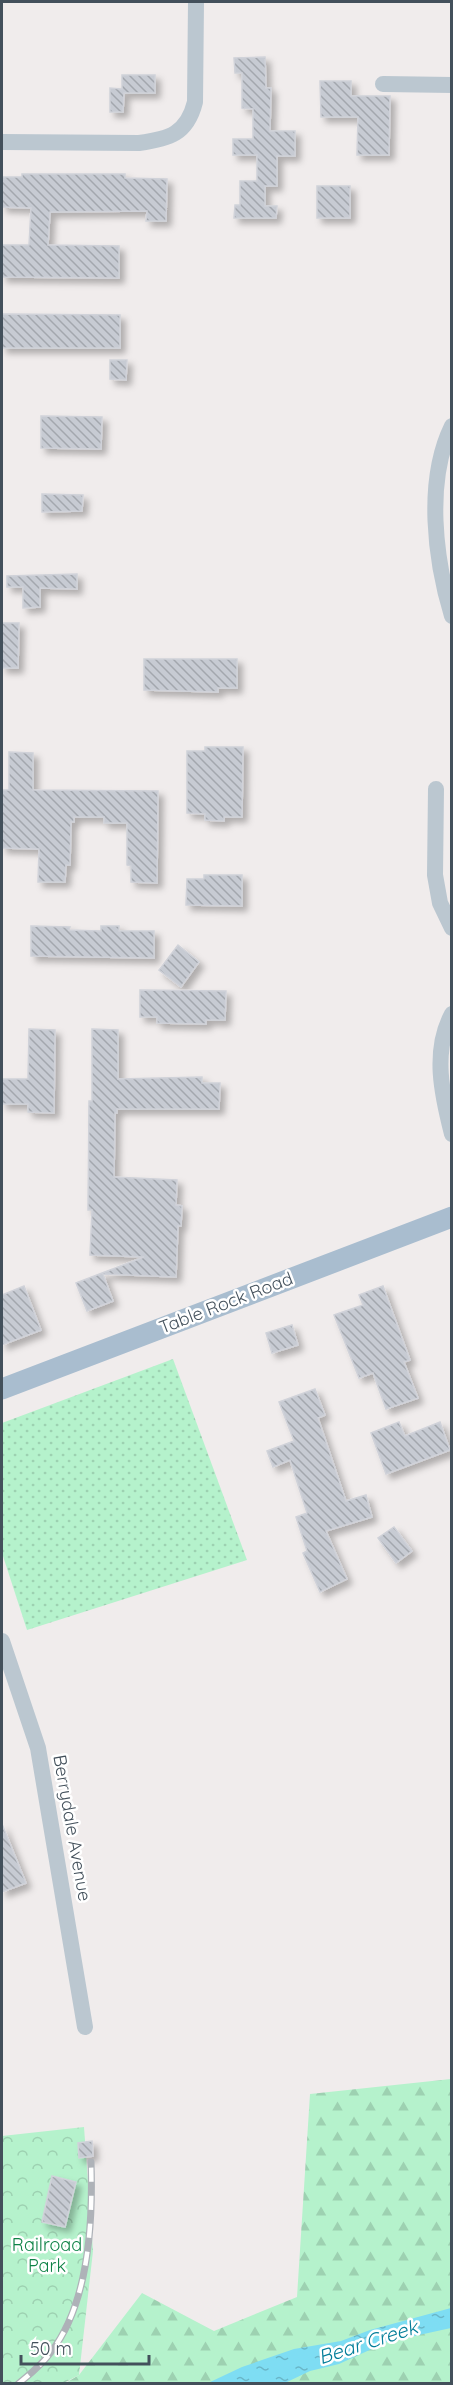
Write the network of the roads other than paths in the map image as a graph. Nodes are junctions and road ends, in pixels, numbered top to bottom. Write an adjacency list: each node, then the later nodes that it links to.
1 (196, 2): 4 (street)
2 (383, 84): 3 (street)
3 (452, 85)
4 (2, 142)
5 (452, 426): 6 (street)
6 (452, 616)
7 (436, 789): 8 (street)
8 (452, 927)
9 (452, 1014): 10 (street)
10 (452, 1134)
11 (452, 1216): 12 (main road, Table Rock Road)
12 (2, 1389)
13 (2, 1641): 14 (street, Berrydale Avenue)
14 (86, 2027)

